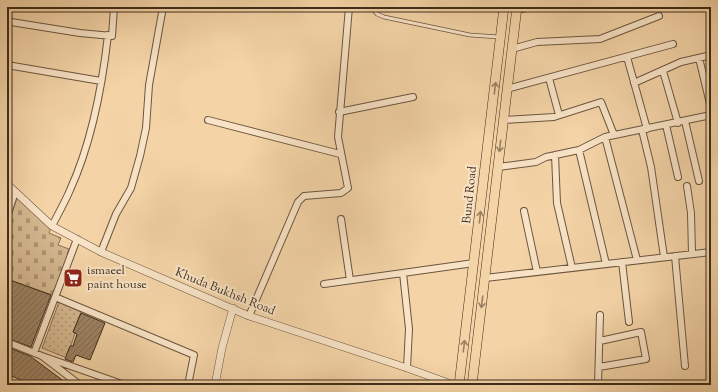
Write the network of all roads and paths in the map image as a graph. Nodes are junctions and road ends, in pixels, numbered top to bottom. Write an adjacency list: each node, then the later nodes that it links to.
1 (114, 7): 10 (street)
2 (163, 7): 50 (street)
3 (349, 7): 25 (street)
4 (371, 7): 11 (lane)
5 (504, 7): 11 (main road, Bund Road)
6 (531, 7): 7 (street)
7 (517, 8): 13 (main road, Bund Road)
8 (659, 16): 13 (street)
9 (7, 18): 10 (street)
10 (108, 35): 20 (street)
11 (500, 38): 57 (main road, Bund Road, one-way to 11)
12 (673, 44): 14 (street)
13 (512, 49): 22 (main road, Bund Road)
14 (627, 56): 19 (street); 21 (street)
15 (706, 56): 16 (street)
16 (698, 58): 18 (street); 24 (street)
17 (7, 65): 20 (street)
18 (663, 71): 21 (street); 31 (street)
19 (549, 78): 22 (street); 26 (street)
20 (101, 81): 48 (street)
21 (634, 83): 33 (street)
22 (507, 89): 29 (main road, Bund Road)
23 (413, 97): 25 (street)
24 (711, 108)
25 (339, 112): 37 (street)
26 (559, 115): 29 (street); 34 (street)
27 (711, 115): 30 (street)
28 (208, 120): 37 (street)
29 (504, 120): 39 (main road, Bund Road, one-way to 39)
30 (686, 121): 31 (street); 41 (street)
31 (678, 123): 32 (street)
32 (666, 125): 33 (street); 40 (street)
33 (645, 129): 34 (street); 54 (street)
34 (614, 135): 35 (street)
35 (605, 137): 36 (street); 55 (street)
36 (579, 150): 38 (street); 58 (street)
37 (340, 154): 70 (street)
38 (555, 155): 39 (street); 59 (street)
39 (498, 167): 62 (main road, Bund Road)
40 (678, 177)
41 (699, 181)
42 (7, 184): 48 (street, Khuda Bukhsh Road)
43 (687, 186): 52 (street)
44 (14, 195): 46 (street)
45 (524, 212): 60 (street)
46 (7, 216)
47 (341, 219): 63 (street)
48 (52, 226): 49 (street, Khuda Bukhsh Road)
49 (76, 239): 50 (street, Khuda Bukhsh Road); 65 (street)
50 (101, 252): 67 (street, Khuda Bukhsh Road)
51 (711, 252): 52 (street)
52 (692, 254): 53 (street)
53 (675, 256): 54 (street); 76 (street)
54 (664, 257): 55 (street)
55 (637, 260): 56 (street)
56 (622, 262): 58 (street); 71 (street)
57 (474, 264): 61 (street); 84 (main road, Bund Road, one-way to 57)
58 (606, 264): 59 (street)
59 (572, 268): 60 (street)
60 (537, 272): 62 (street)
61 (403, 273): 63 (street); 78 (street)
62 (485, 278): 85 (main road, Bund Road, one-way to 85)
63 (350, 280): 64 (street)
64 (324, 284)
65 (55, 297): 74 (street); 81 (street)
66 (711, 303): 68 (street)
67 (233, 308): 70 (street, Khuda Bukhsh Road); 82 (street)
68 (710, 311)
69 (600, 315): 73 (street)
70 (249, 316): 78 (street, Khuda Bukhsh Road)
71 (629, 322)
72 (7, 342): 74 (street)
73 (600, 342): 77 (street); 77 (street)
74 (34, 353): 75 (street)
75 (42, 356): 79 (street); 80 (street)
76 (685, 366)
77 (599, 367): 86 (street)
78 (407, 368): 83 (street, Khuda Bukhsh Road)
79 (80, 385)
80 (125, 385)
81 (188, 385)
82 (215, 385)
83 (454, 385)
84 (459, 385)
85 (472, 385)
86 (598, 385)

